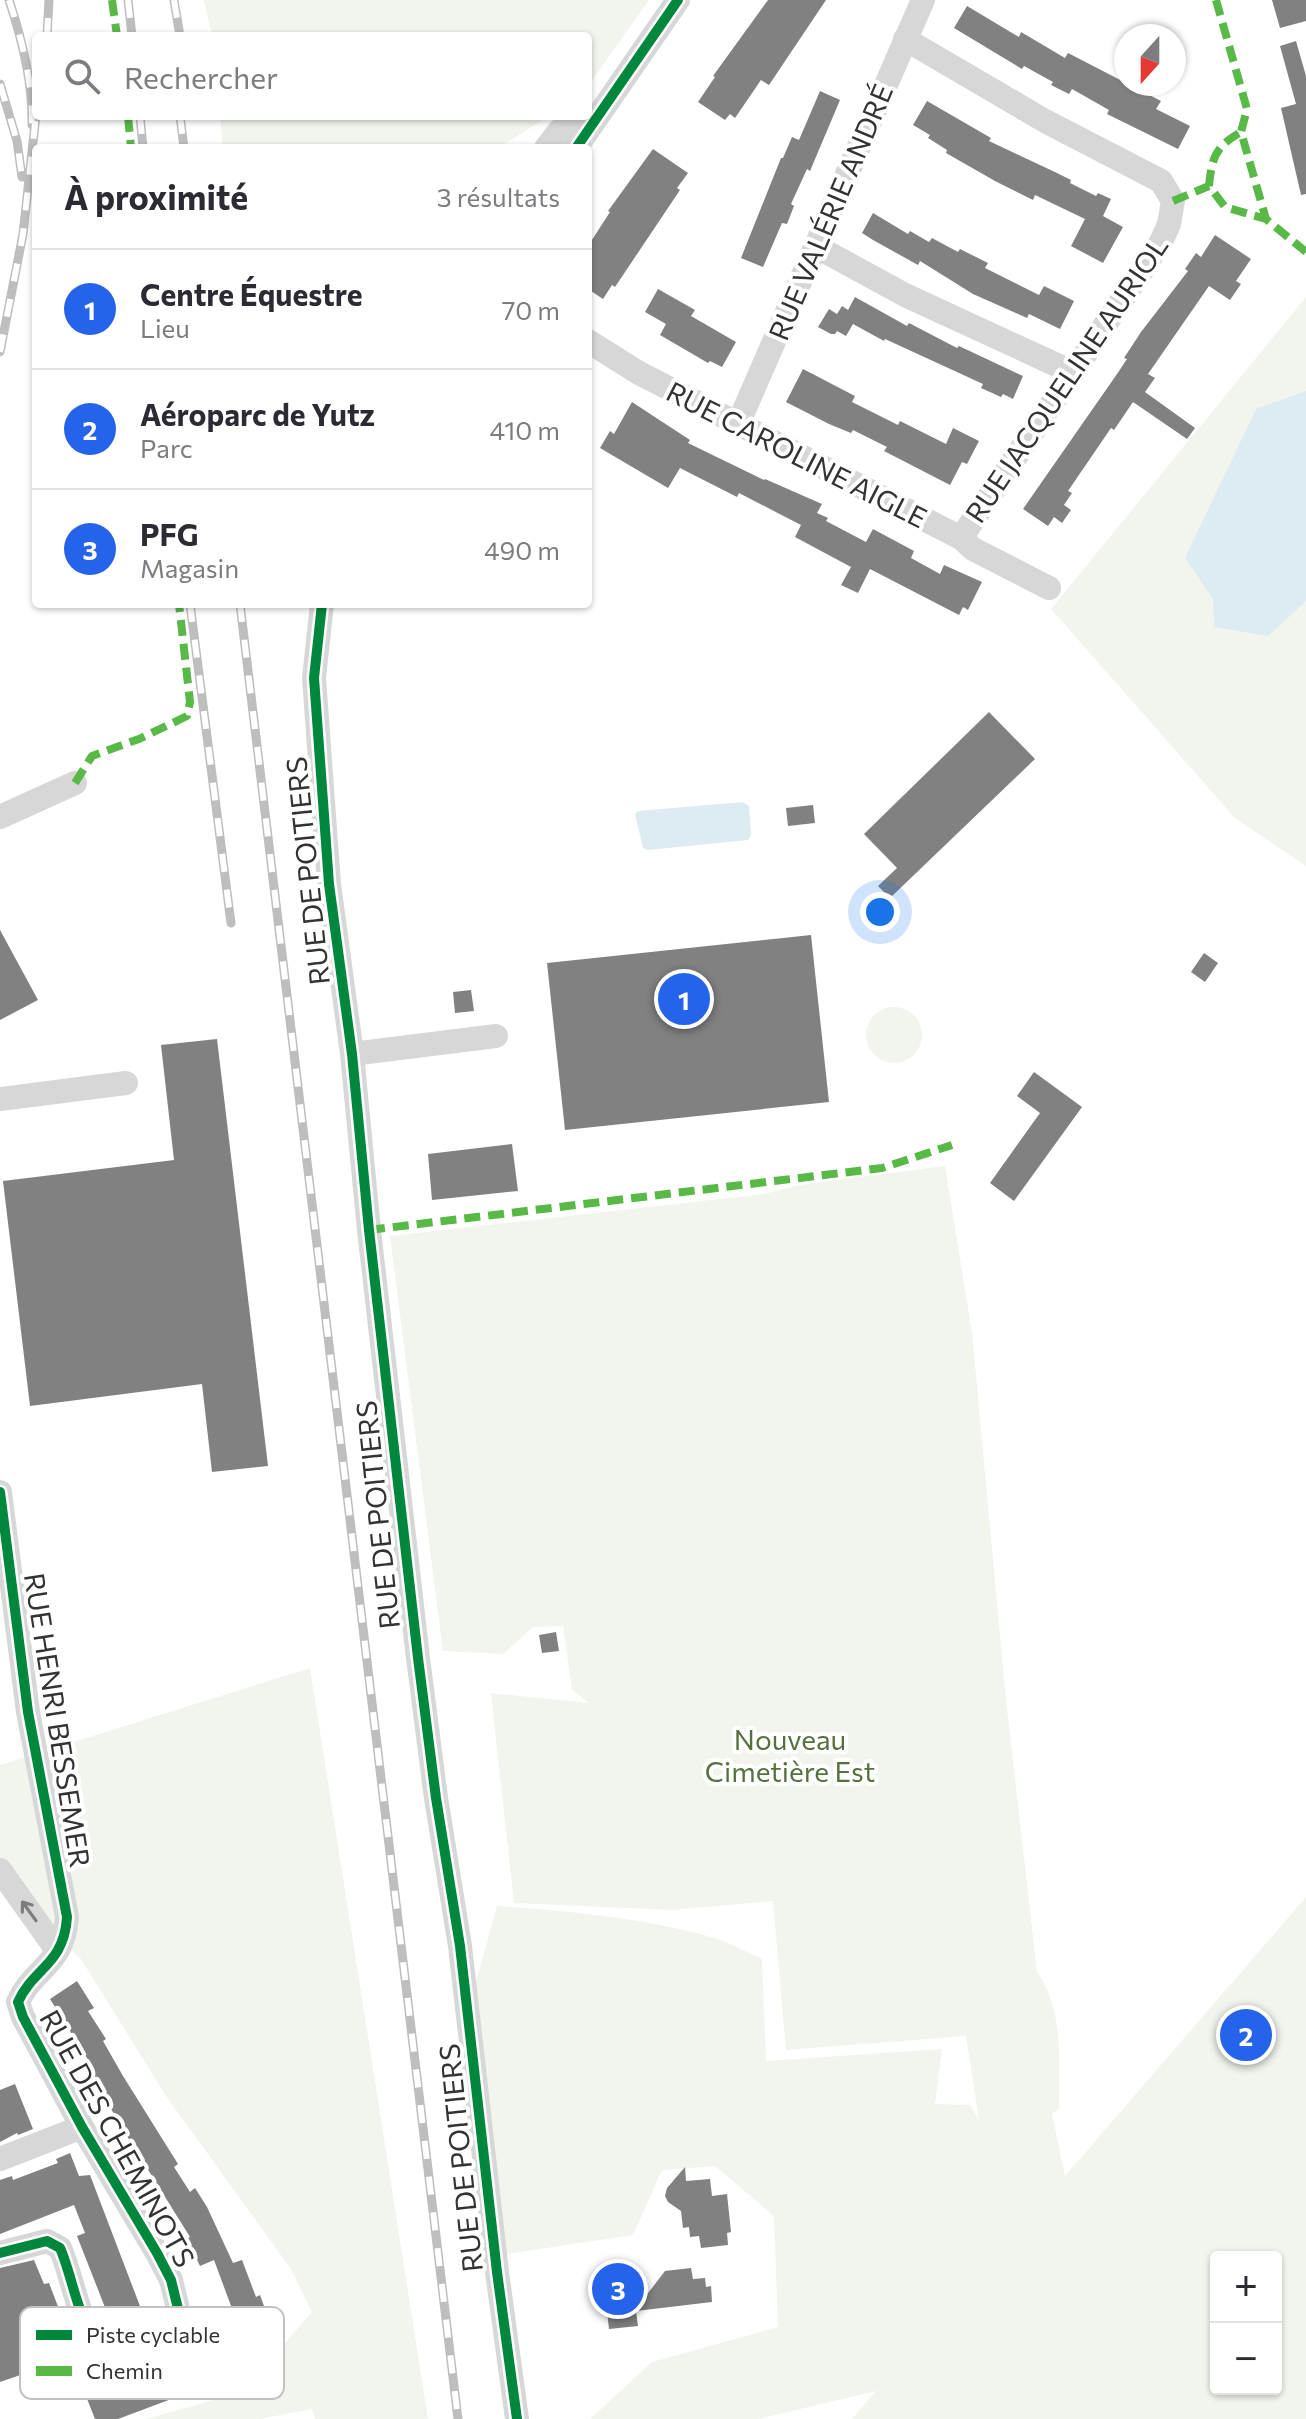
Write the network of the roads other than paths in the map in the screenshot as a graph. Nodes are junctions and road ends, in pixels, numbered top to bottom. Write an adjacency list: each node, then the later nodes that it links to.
1 (678, 0): 4 (street)
2 (923, 0): 3 (street, RUE VALÉRIE ANDRÉ)
3 (905, 39): 7 (street, RUE VALÉRIE ANDRÉ); 9 (street, RUE JACQUELINE AURIOL)
4 (590, 126): 5 (street); 6 (street)
5 (549, 144)
6 (579, 144)
7 (817, 247): 9 (street); 10 (street, RUE VALÉRIE ANDRÉ)
8 (592, 344): 10 (street, RUE CAROLINE AIGLE)
9 (1072, 372): 11 (street, RUE JACQUELINE AURIOL)
10 (738, 424): 11 (street, RUE CAROLINE AIGLE)
11 (961, 538): 12 (street, RUE CAROLINE AIGLE)
12 (1049, 588)
13 (322, 608): 17 (street, RUE DE POITIERS)
14 (75, 783): 15 (street)
15 (0, 817)
16 (496, 1036): 17 (street)
17 (352, 1054): 28 (street, RUE DE POITIERS)
18 (126, 1083): 19 (street)
19 (0, 1099)
20 (0, 1492): 22 (street, RUE HENRI BESSEMER)
21 (0, 1870): 22 (street, one-way to 21)
22 (55, 1953): 23 (street, RUE DES CHEMINOTS)
23 (82, 2127): 24 (street); 27 (street, RUE DES CHEMINOTS)
24 (0, 2159)
25 (0, 2253): 26 (street, RUE DES CHEMINOTS)
26 (81, 2307)
27 (178, 2307)
28 (517, 2419)

